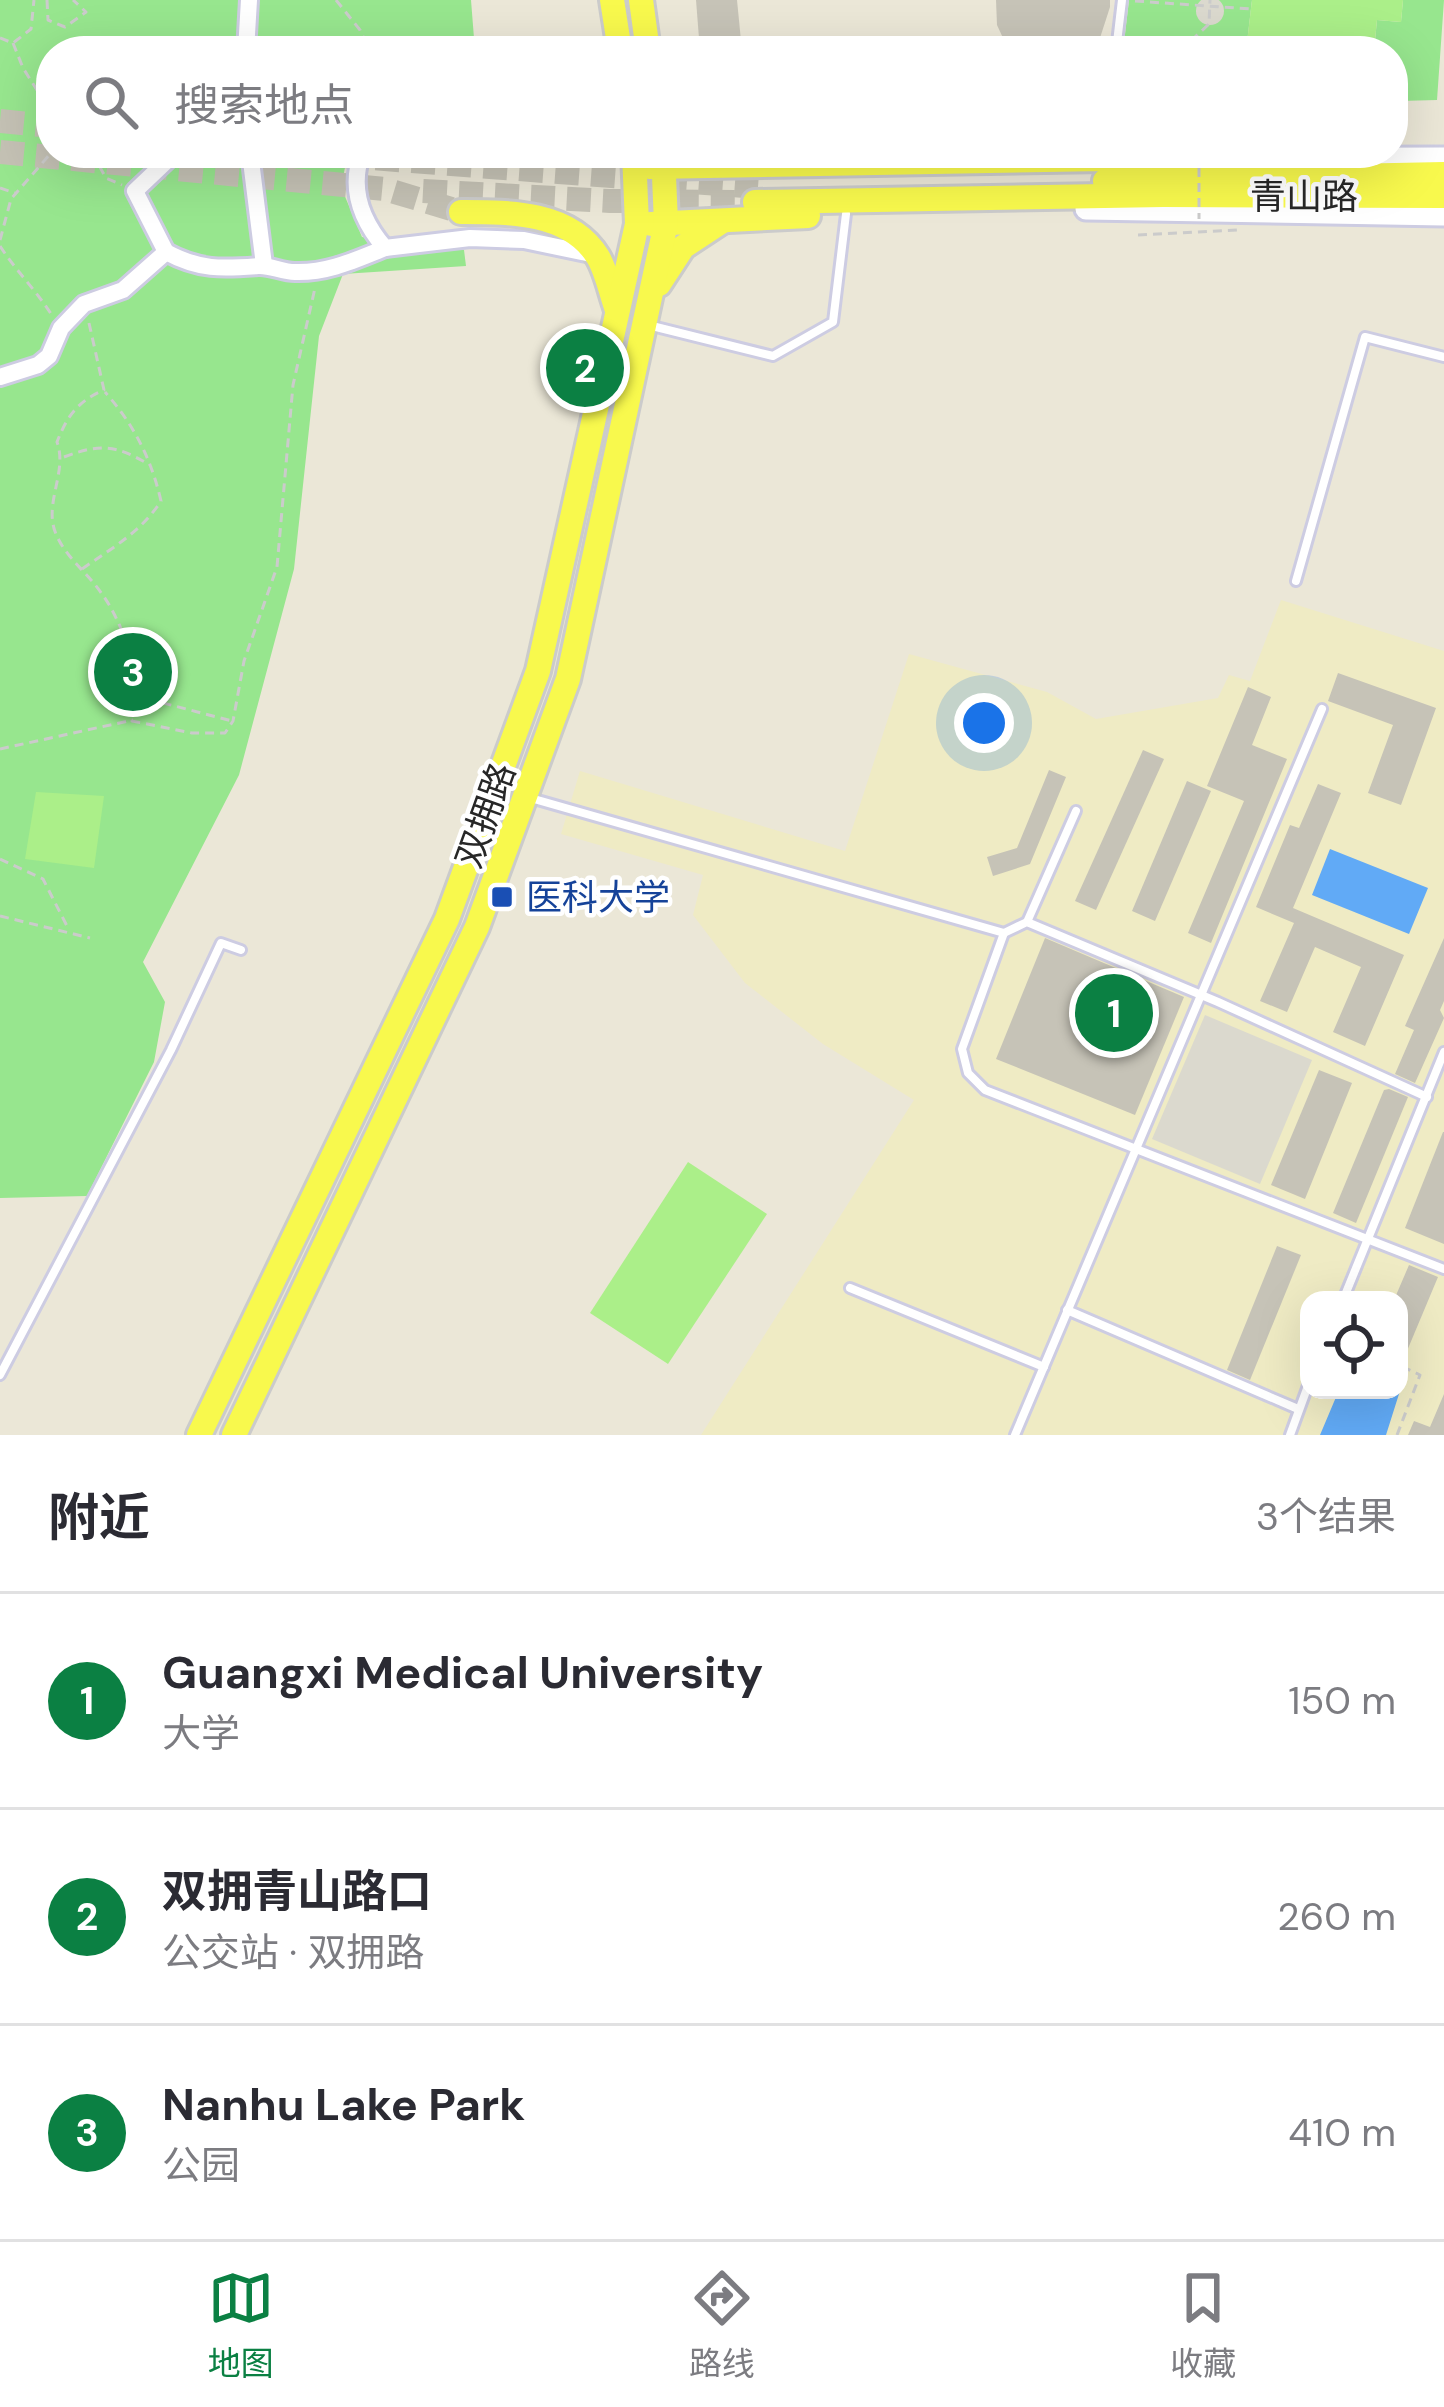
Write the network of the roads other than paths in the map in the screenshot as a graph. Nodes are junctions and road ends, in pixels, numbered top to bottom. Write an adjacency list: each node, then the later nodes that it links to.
1 (249, 0): 5 (street)
2 (612, 0): 6 (main road)
3 (640, 0): 7 (main road)
4 (1122, 0): 8 (lane)
5 (247, 36)
6 (618, 36)
7 (646, 36)
8 (1117, 36)
9 (1408, 158): 10 (street)
10 (1444, 158)
11 (159, 168): 32 (street)
12 (252, 168): 34 (street)
13 (357, 168): 31 (street)
14 (635, 168): 30 (main road, 双拥路)
15 (664, 168): 29 (main road, 双拥路)
16 (696, 168): 21 (main road)
17 (742, 168): 21 (main road)
18 (959, 168): 21 (main road)
19 (1124, 168): 22 (main road)
20 (1444, 174): 22 (main road, 青山路)
21 (756, 185): 22 (main road)
22 (1156, 187): 23 (main road, 青山路); 24 (main road)
23 (1444, 196)
24 (1086, 209): 26 (main road); 27 (street)
25 (461, 212): 33 (main road)
26 (846, 214): 28 (main road); 37 (lane)
27 (1444, 215)
28 (721, 222): 29 (main road); 35 (main road)
29 (666, 223): 30 (main road); 35 (main road, 双拥路)
30 (637, 224): 36 (main road, 双拥路)
31 (385, 248): 33 (street); 34 (street)
32 (166, 253): 34 (street); 39 (street)
33 (597, 255): 36 (main road)
34 (264, 265)
35 (652, 296): 37 (main road, 双拥路)
36 (619, 314): 60 (main road, 双拥路)
37 (646, 324): 42 (main road, 双拥路)
38 (1444, 357): 40 (lane)
39 (0, 377)
40 (1296, 581)
41 (1322, 709): 47 (lane)
42 (525, 797): 45 (lane); 61 (main road, 双拥路)
43 (1076, 811): 44 (lane)
44 (1027, 922): 45 (lane); 47 (lane)
45 (1004, 933): 50 (lane)
46 (241, 950): 57 (lane)
47 (1201, 994): 49 (lane); 50 (lane)
48 (1444, 1052): 49 (lane)
49 (1426, 1097): 51 (lane)
50 (1136, 1148): 51 (lane); 55 (lane)
51 (1367, 1240): 52 (lane); 54 (lane)
52 (1444, 1269)
53 (850, 1288): 56 (lane)
54 (1347, 1291)
55 (1067, 1310): 56 (lane); 59 (lane)
56 (1044, 1367): 62 (lane)
57 (0, 1375)
58 (1302, 1399): 59 (lane)
59 (1298, 1409): 63 (lane)
60 (199, 1435)
61 (234, 1435)
62 (1015, 1435)
63 (1290, 1435)

